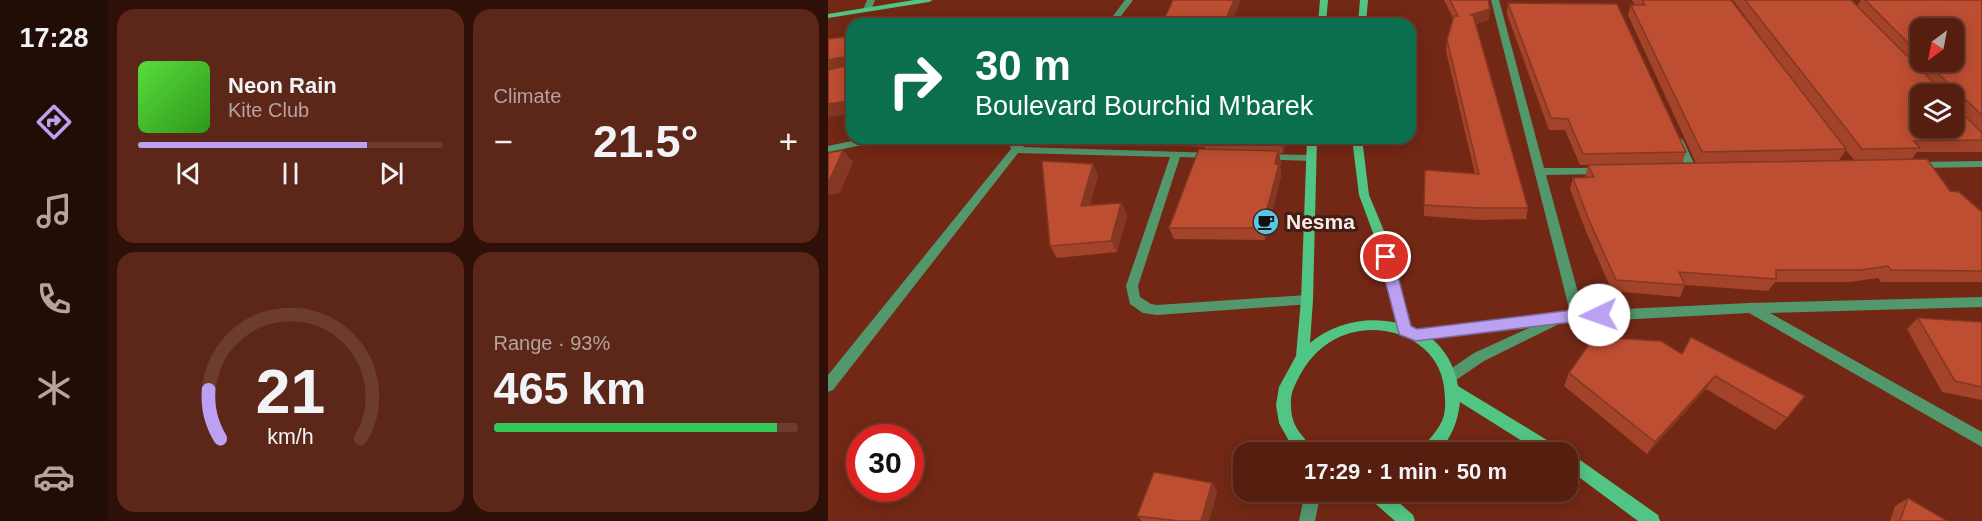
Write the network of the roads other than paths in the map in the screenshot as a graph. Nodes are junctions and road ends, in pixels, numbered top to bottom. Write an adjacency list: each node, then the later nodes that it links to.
1 (871, 0): 7 (street)
2 (929, 0): 7 (main road)
3 (1129, 0): 9 (street)
4 (1324, 0): 10 (main road)
5 (1364, 0): 11 (main road)
6 (1495, 0): 26 (street)
7 (867, 10): 8 (main road)
8 (828, 16)
9 (1116, 18)
10 (1322, 18)
11 (1362, 18)
12 (1673, 128): 24 (street)
13 (850, 144): 17 (street)
14 (1014, 144): 18 (street); 33 (street)
15 (1311, 144): 21 (main road)
16 (1358, 144): 31 (main road)
17 (828, 148)
18 (1176, 154): 19 (street); 27 (street)
19 (1221, 155)
20 (1254, 156): 21 (street)
21 (1310, 158): 27 (main road)
22 (1982, 164): 23 (street)
23 (1910, 165)
24 (1680, 170)
25 (1610, 171): 26 (street)
26 (1539, 172): 30 (street)
27 (1307, 300): 32 (main road)
28 (1982, 303): 29 (street)
29 (1749, 308): 30 (street); 37 (street)
30 (1571, 316): 31 (street); 35 (street)
31 (1410, 333): 32 (main road); 35 (main road)
32 (1302, 355): 38 (main road)
33 (845, 365): 34 (street); 36 (street)
34 (828, 370)
35 (1453, 384): 39 (main road); 40 (main road)
36 (828, 386)
37 (1982, 440)
38 (1298, 442)
39 (1437, 442)
40 (1539, 442)
41 (1578, 467): 46 (main road)
42 (1311, 502): 44 (street)
43 (1386, 502): 45 (main road)
44 (1307, 521)
45 (1407, 521)
46 (1652, 521)

